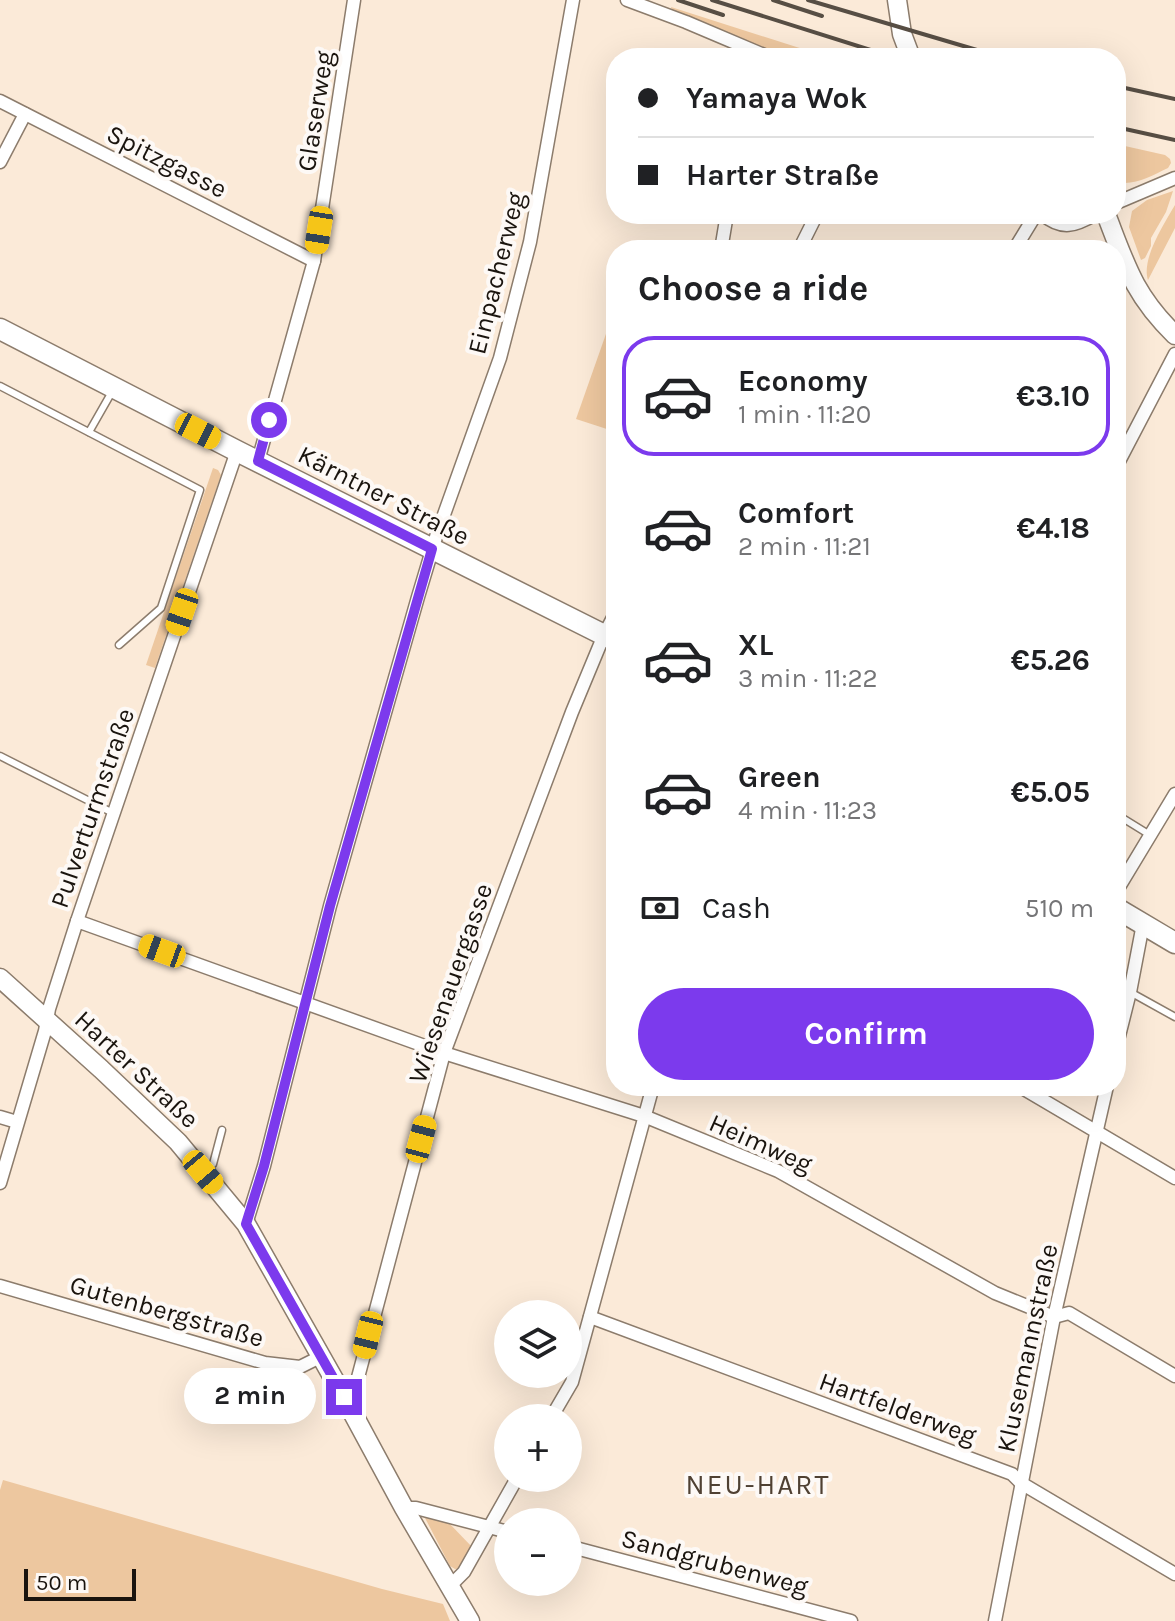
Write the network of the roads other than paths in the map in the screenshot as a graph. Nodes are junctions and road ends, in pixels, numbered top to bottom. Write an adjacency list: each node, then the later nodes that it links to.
1 (354, 0): 12 (street, Glaserweg)
2 (573, 0): 23 (street, Einpacherweg)
3 (627, 0): 5 (street)
4 (897, 0): 6 (main road)
5 (745, 48)
6 (907, 48)
7 (0, 101): 8 (street, Spitzgasse)
8 (25, 114): 9 (street); 12 (street, Spitzgasse)
9 (0, 162)
10 (1175, 178): 11 (street)
11 (1126, 199)
12 (314, 261): 22 (street, Glaserweg)
13 (1126, 268): 15 (main road)
14 (0, 329): 18 (main road, Kärntner Straße)
15 (1175, 335)
16 (1175, 354): 20 (street)
17 (0, 386): 19 (lane)
18 (113, 388): 19 (lane); 21 (main road, Kärntner Straße)
19 (89, 432): 25 (lane)
20 (1126, 448)
21 (237, 451): 22 (main road, Kärntner Straße); 29 (street, Pulverturmstraße)
22 (258, 461): 23 (main road, Kärntner Straße)
23 (432, 549): 24 (main road, Kärntner Straße); 39 (street, Einpacherweg)
24 (606, 636)
25 (119, 645)
26 (606, 646): 43 (street, Wiesenauergasse)
27 (0, 756): 29 (lane)
28 (1175, 794): 31 (street)
29 (113, 813): 34 (street, Pulverturmstraße)
30 (1126, 820): 31 (lane)
31 (1150, 835): 32 (street)
32 (1126, 875)
33 (1126, 914): 35 (main road)
34 (77, 921): 39 (street, Heimweg); 42 (street, Pulverturmstraße)
35 (1143, 924): 36 (main road); 38 (street)
36 (1175, 943)
37 (0, 978): 42 (main road, Harter Straße)
38 (1130, 992): 40 (street); 41 (lane)
39 (305, 1003): 43 (street, Heimweg); 55 (street, Einpacherweg)
40 (1126, 1008)
41 (1175, 1017)
42 (46, 1020): 49 (street, Pulverturmstraße); 52 (main road, Harter Straße)
43 (444, 1053): 47 (street, Heimweg); 61 (street, Wiesenauergasse)
44 (650, 1096): 47 (street)
45 (1037, 1096): 51 (street)
46 (1105, 1096): 51 (street, Klusemannstraße)
47 (644, 1116): 57 (street); 58 (street, Heimweg)
48 (0, 1117): 49 (street)
49 (17, 1122): 54 (street, Pulverturmstraße)
50 (222, 1130): 52 (lane)
51 (1097, 1130): 53 (street); 58 (street, Klusemannstraße)
52 (203, 1172): 55 (main road, Harter Straße)
53 (1175, 1178)
54 (0, 1183)
55 (246, 1224): 59 (main road, Harter Straße)
56 (0, 1286): 59 (street, Gutenbergstraße)
57 (590, 1317): 62 (street); 63 (street, Hartfelderweg)
58 (1054, 1317): 60 (street, Heimweg); 63 (street, Klusemannstraße)
59 (322, 1356): 61 (main road, Harter Straße)
60 (1175, 1376)
61 (344, 1397): 65 (main road, Harter Straße)
62 (559, 1404)
63 (1021, 1483): 69 (street, Hartfelderweg); 73 (street, Klusemannstraße)
64 (509, 1492): 66 (street)
65 (404, 1508): 66 (street); 70 (main road, Harter Straße)
66 (489, 1527): 67 (street); 70 (street)
67 (494, 1528)
68 (582, 1550): 72 (street, Sandgrubenweg)
69 (1175, 1574)
70 (449, 1587): 71 (main road, Harter Straße)
71 (470, 1621)
72 (851, 1621)
73 (995, 1621)

